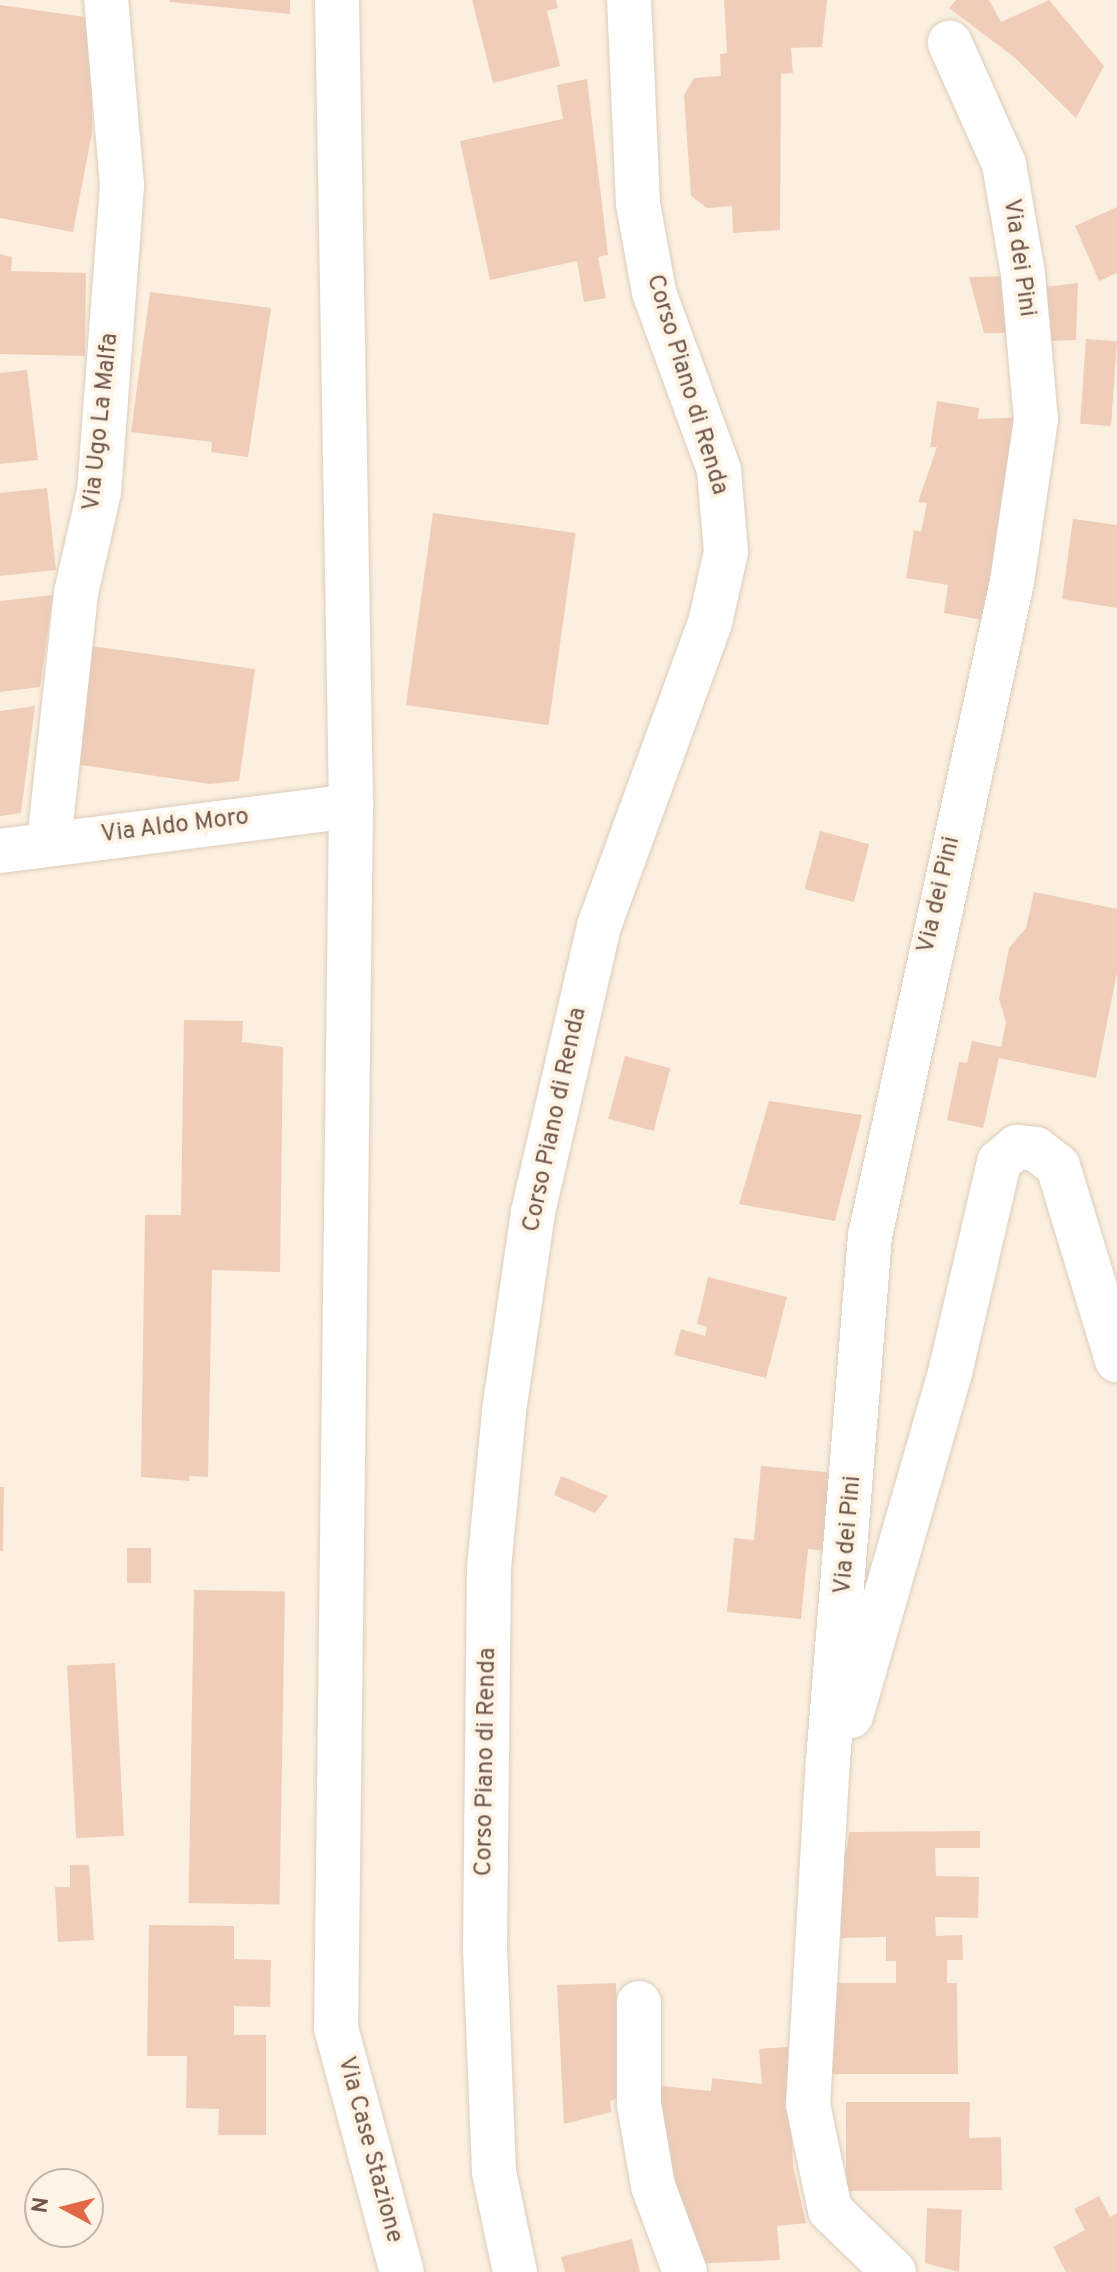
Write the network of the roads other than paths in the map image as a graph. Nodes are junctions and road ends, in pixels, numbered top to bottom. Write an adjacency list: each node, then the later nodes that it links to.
1 (106, 0): 6 (street, Via Ugo La Malfa)
2 (337, 0): 5 (street, Via Case Stazione)
3 (629, 0): 12 (street, Corso Piano di Renda)
4 (950, 43): 9 (street, Via dei Pini)
5 (351, 806): 6 (street, Via Aldo Moro); 11 (street, Via Case Stazione)
6 (49, 842): 7 (street, Via Aldo Moro)
7 (0, 851)
8 (1117, 1360): 9 (street, Via dei Pini)
9 (828, 1761): 14 (street, Via dei Pini)
10 (639, 2003): 13 (street)
11 (402, 2272)
12 (515, 2272)
13 (685, 2272)
14 (894, 2272)

